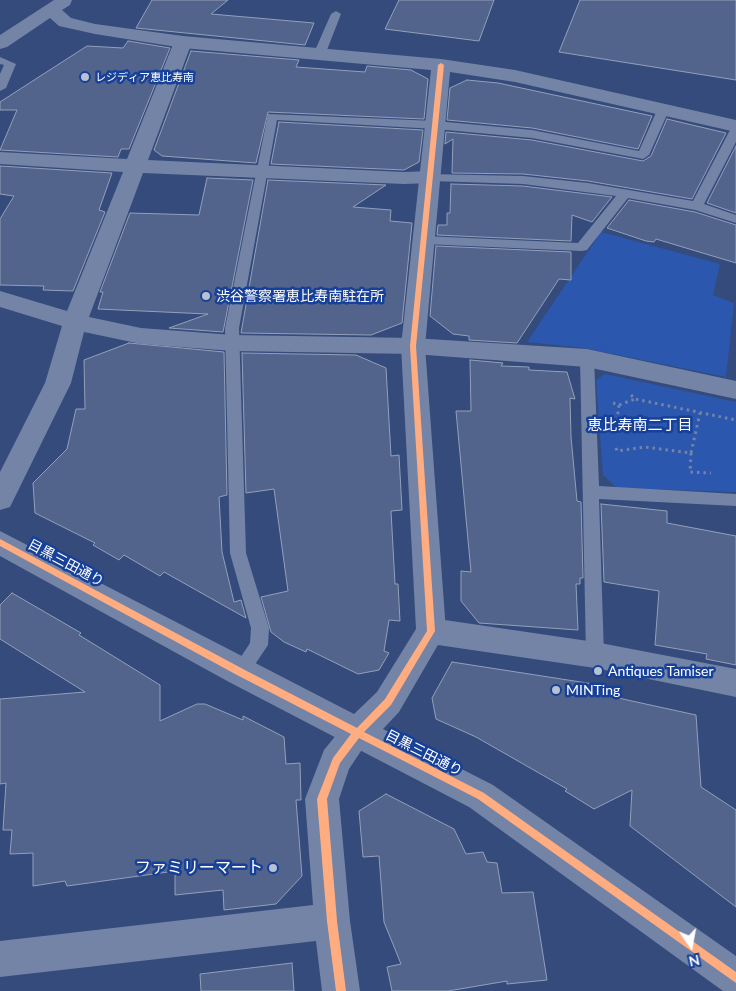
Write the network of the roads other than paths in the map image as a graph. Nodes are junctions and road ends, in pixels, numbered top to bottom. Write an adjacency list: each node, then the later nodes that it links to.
1 (58, 5): 3 (street); 4 (street)
2 (336, 14): 5 (lane)
3 (2, 39)
4 (183, 42): 5 (street); 14 (street)
5 (320, 55): 7 (street)
6 (0, 60): 8 (lane)
7 (442, 66): 9 (street); 10 (street)
8 (0, 88)
9 (664, 108): 10 (lane); 11 (street)
10 (436, 125): 15 (lane); 16 (street)
11 (736, 126)
12 (736, 130): 18 (lane)
13 (0, 158): 14 (street)
14 (133, 166): 15 (street); 22 (street)
15 (261, 171): 16 (street); 23 (lane)
16 (431, 177): 17 (lane); 20 (street)
17 (624, 194): 18 (lane); 20 (lane)
18 (697, 206): 19 (lane)
19 (736, 218)
20 (424, 240): 24 (street)
21 (0, 299): 22 (street)
22 (74, 322): 23 (street); 28 (street)
23 (233, 343): 24 (street); 33 (lane)
24 (413, 346): 25 (street); 31 (street)
25 (587, 358): 26 (street); 27 (lane)
26 (736, 390)
27 (590, 492): 29 (lane); 32 (lane)
28 (0, 498)
29 (736, 500)
30 (0, 542): 33 (street, 目黒三田通り)
31 (431, 631): 32 (street); 35 (street)
32 (595, 655): 34 (street)
33 (240, 672): 35 (street, 目黒三田通り)
34 (736, 683)
35 (357, 733): 36 (street); 38 (street, 目黒三田通り)
36 (332, 921): 37 (street); 39 (street)
37 (0, 959)
38 (736, 978)
39 (341, 991)

